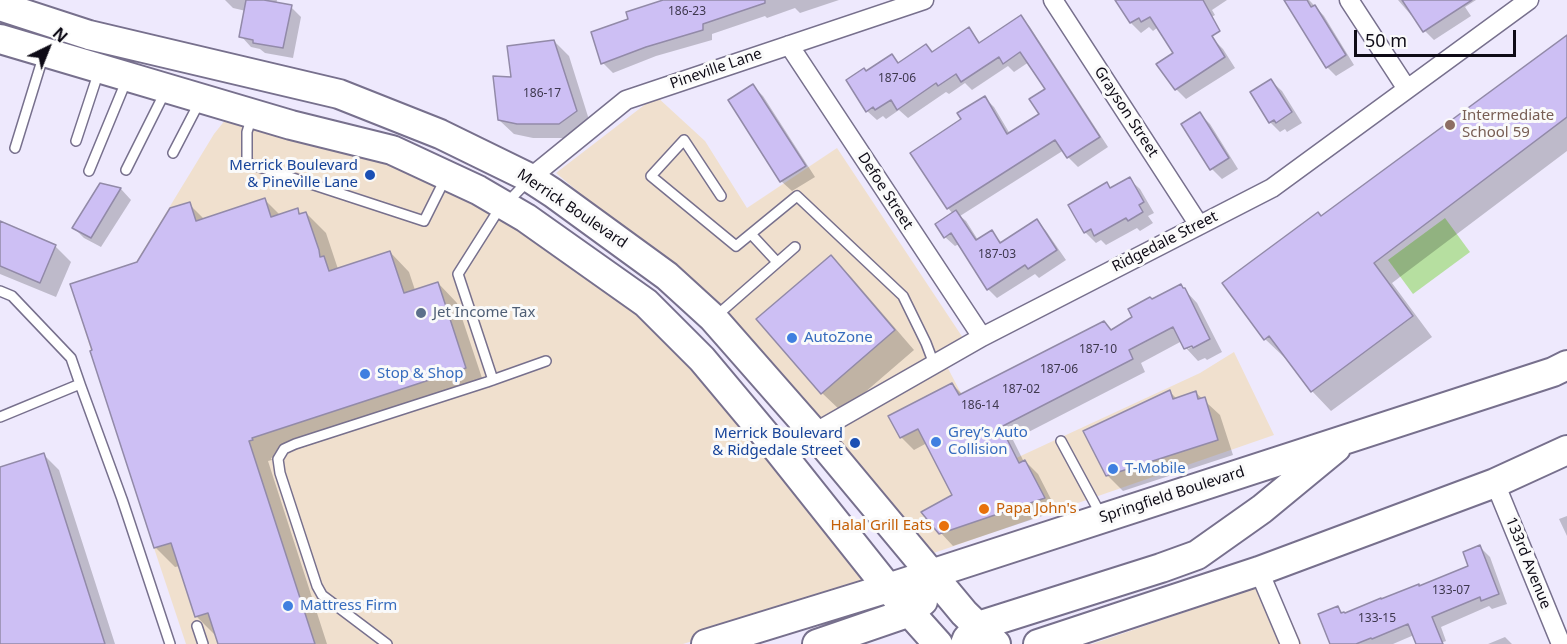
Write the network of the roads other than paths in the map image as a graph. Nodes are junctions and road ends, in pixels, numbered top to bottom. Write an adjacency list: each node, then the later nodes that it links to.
1 (924, 0): 7 (street, Pineville Lane)
2 (1053, 0): 24 (street, Grayson Street)
3 (1349, 0): 12 (street)
4 (1529, 0): 12 (street, Ridgedale Street)
5 (0, 6): 21 (main road, Merrick Boulevard)
6 (0, 39): 8 (main road)
7 (789, 45): 21 (street, Pineville Lane); 30 (street, Defoe Street)
8 (45, 52): 9 (main road); 16 (lane)
9 (100, 68): 10 (main road); 15 (lane)
10 (128, 76): 11 (main road); 19 (lane)
11 (167, 88): 13 (main road); 18 (lane)
12 (1407, 89): 24 (street, Ridgedale Street)
13 (201, 98): 14 (main road); 17 (lane)
14 (253, 113): 20 (main road); 20 (lane)
15 (76, 141)
16 (15, 148)
17 (173, 153)
18 (126, 170)
19 (89, 171)
20 (447, 176): 23 (main road)
21 (530, 178): 23 (lane); 29 (main road, Merrick Boulevard)
22 (721, 196): 25 (lane)
23 (504, 205): 34 (lane); 41 (main road)
24 (1199, 225): 30 (street, Ridgedale Street)
25 (751, 234): 27 (lane); 32 (lane)
26 (795, 247): 27 (lane)
27 (777, 262): 29 (lane)
28 (0, 291): 35 (lane)
29 (713, 318): 37 (main road, Merrick Boulevard)
30 (982, 337): 32 (street, Ridgedale Street)
31 (546, 361): 34 (lane)
32 (934, 364): 37 (street, Ridgedale Street)
33 (1567, 365): 38 (main road, Springfield Boulevard)
34 (493, 380): 52 (lane)
35 (80, 384): 36 (lane); 50 (lane)
36 (0, 417)
37 (814, 433): 41 (street, Ridgedale Street); 45 (main road, Merrick Boulevard)
38 (1349, 438): 43 (main road, Springfield Boulevard); 49 (main road)
39 (1061, 441): 43 (lane)
40 (1567, 450): 42 (main road)
41 (779, 451): 46 (main road)
42 (1496, 483): 44 (main road); 58 (street, 133rd Avenue)
43 (1102, 518): 45 (main road, Springfield Boulevard)
44 (1259, 571): 56 (main road); 57 (street)
45 (930, 573): 46 (main road, Springfield Boulevard); 47 (main road); 49 (main road, Merrick Boulevard)
46 (888, 588): 47 (main road); 53 (main road, Springfield Boulevard)
47 (910, 612): 54 (main road); 55 (main road)
48 (197, 626): 51 (lane)
49 (980, 638)
50 (170, 644)
51 (203, 644)
52 (387, 644)
53 (706, 644)
54 (817, 644)
55 (938, 644)
56 (1038, 644)
57 (1290, 644)
58 (1561, 644)

